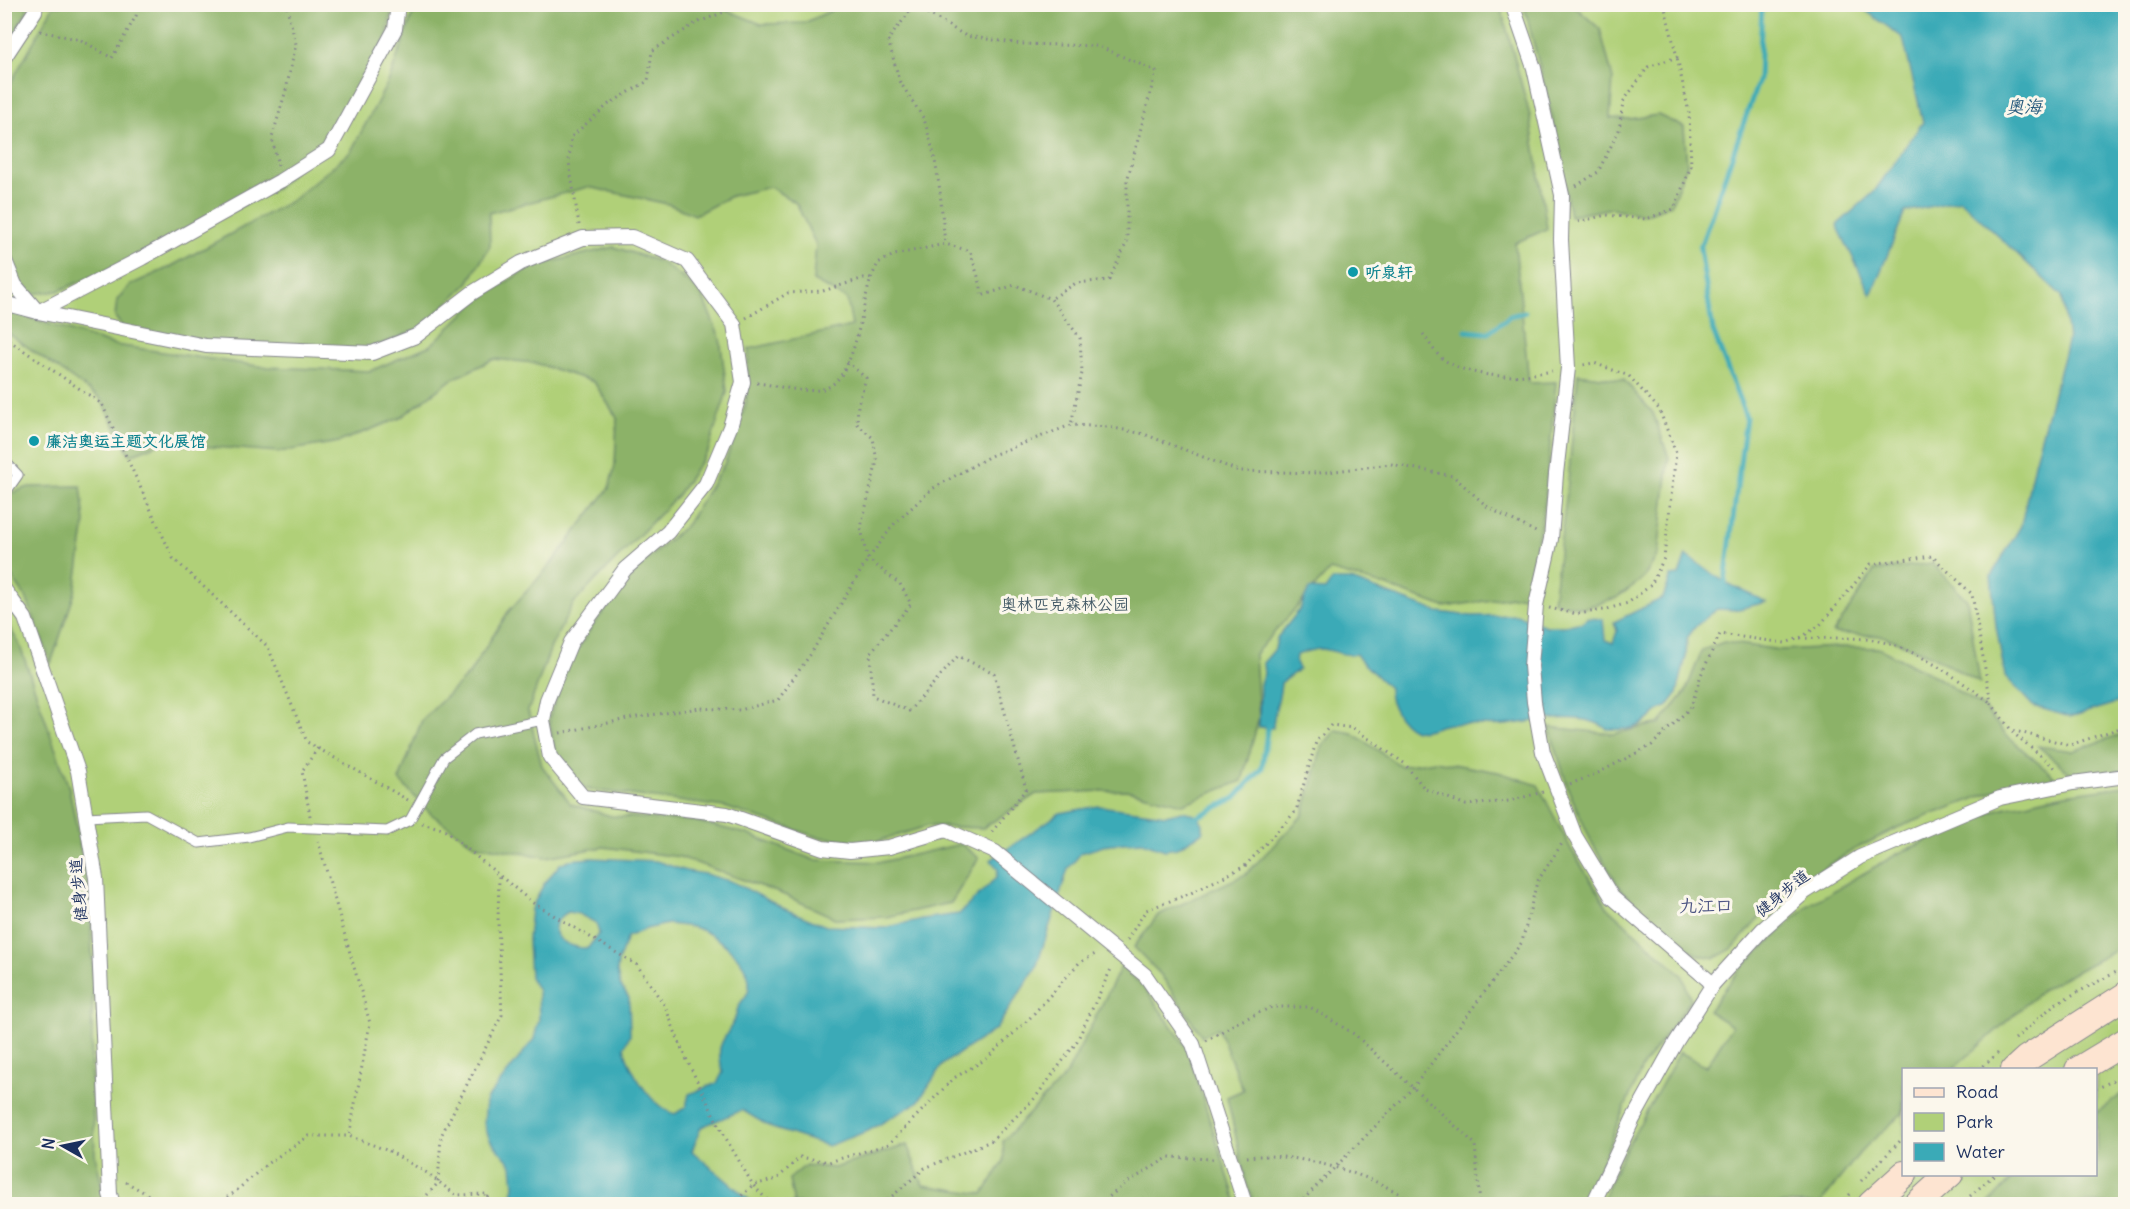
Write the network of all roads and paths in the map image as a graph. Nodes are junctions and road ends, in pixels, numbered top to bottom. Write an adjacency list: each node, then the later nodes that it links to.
1 (36, 4): 9 (street)
2 (138, 4): 9 (path)
3 (286, 4): 12 (path)
4 (399, 4): 12 (street)
5 (730, 4): 15 (path)
6 (1512, 4): 13 (street)
7 (1664, 4): 10 (path)
8 (912, 5): 16 (path); 19 (path)
9 (24, 28): 11 (street)
10 (1677, 57): 13 (path); 14 (path)
11 (4, 58)
12 (280, 181): 21 (street)
13 (1562, 195): 14 (street)
14 (1561, 234): 25 (street)
15 (583, 238): 21 (street); 22 (street)
16 (945, 244): 18 (path); 19 (path)
17 (4, 258): 21 (street)
18 (872, 278): 22 (path); 26 (path)
19 (1051, 299): 28 (path)
20 (4, 303): 21 (street)
21 (38, 312)
22 (734, 324): 27 (street)
23 (1423, 334): 25 (path)
24 (4, 337): 41 (path)
25 (1568, 361): 31 (street); 34 (path)
26 (847, 362): 27 (path); 32 (path)
27 (743, 382): 37 (street)
28 (1071, 425): 31 (path); 32 (path)
29 (4, 460): 30 (lane)
30 (4, 495)
31 (1551, 539): 34 (street)
32 (867, 559): 40 (path); 51 (path)
33 (4, 589): 46 (street, 健身步道)
34 (1535, 611): 44 (street)
35 (1800, 638): 36 (path); 36 (path); 44 (path)
36 (1991, 703): 39 (path)
37 (543, 720): 40 (street); 45 (lane)
38 (2126, 726): 39 (path)
39 (2011, 730): 43 (path)
40 (546, 736): 51 (street)
41 (318, 748): 45 (path); 48 (path)
42 (2126, 776): 43 (street, 健身步道)
43 (2073, 783): 55 (street, 健身步道)
44 (1556, 789): 49 (street); 53 (path)
45 (417, 805): 47 (lane)
46 (86, 817): 48 (lane); 69 (street, 健身步道)
47 (410, 820): 48 (lane); 52 (path)
48 (312, 828)
49 (1572, 828): 55 (street); 64 (path)
50 (317, 840): 66 (path)
51 (981, 846): 53 (street)
52 (499, 875): 74 (path); 78 (path)
53 (1115, 950): 59 (street); 74 (path); 82 (path)
54 (2126, 967): 57 (path)
55 (1713, 984): 88 (street, 健身步道)
56 (2126, 995): 60 (main road)
57 (2013, 1040)
58 (2126, 1041): 62 (main road)
59 (1195, 1049): 64 (path); 68 (street)
60 (2009, 1059): 61 (path)
61 (1984, 1068)
62 (2081, 1068)
63 (2126, 1074): 65 (path)
64 (1413, 1088): 70 (path); 87 (path)
65 (2097, 1088)
66 (349, 1136): 77 (path); 79 (path, bridge)
67 (1902, 1139): 89 (path)
68 (1230, 1160): 70 (path); 83 (path); 84 (street)
69 (108, 1163): 75 (street, 健身步道); 76 (path)
70 (1337, 1168): 85 (path); 86 (path)
71 (1902, 1176): 90 (main road)
72 (1948, 1176): 91 (main road)
73 (1993, 1176): 92 (path)
74 (753, 1185): 80 (path); 81 (path)
75 (113, 1204)
76 (164, 1204)
77 (217, 1204)
78 (419, 1204)
79 (487, 1204)
80 (733, 1204)
81 (771, 1204)
82 (883, 1204)
83 (1100, 1204)
84 (1245, 1204)
85 (1299, 1204)
86 (1419, 1204)
87 (1480, 1204)
88 (1593, 1204)
89 (1841, 1204)
90 (1870, 1204)
91 (1917, 1204)
92 (1961, 1204)

